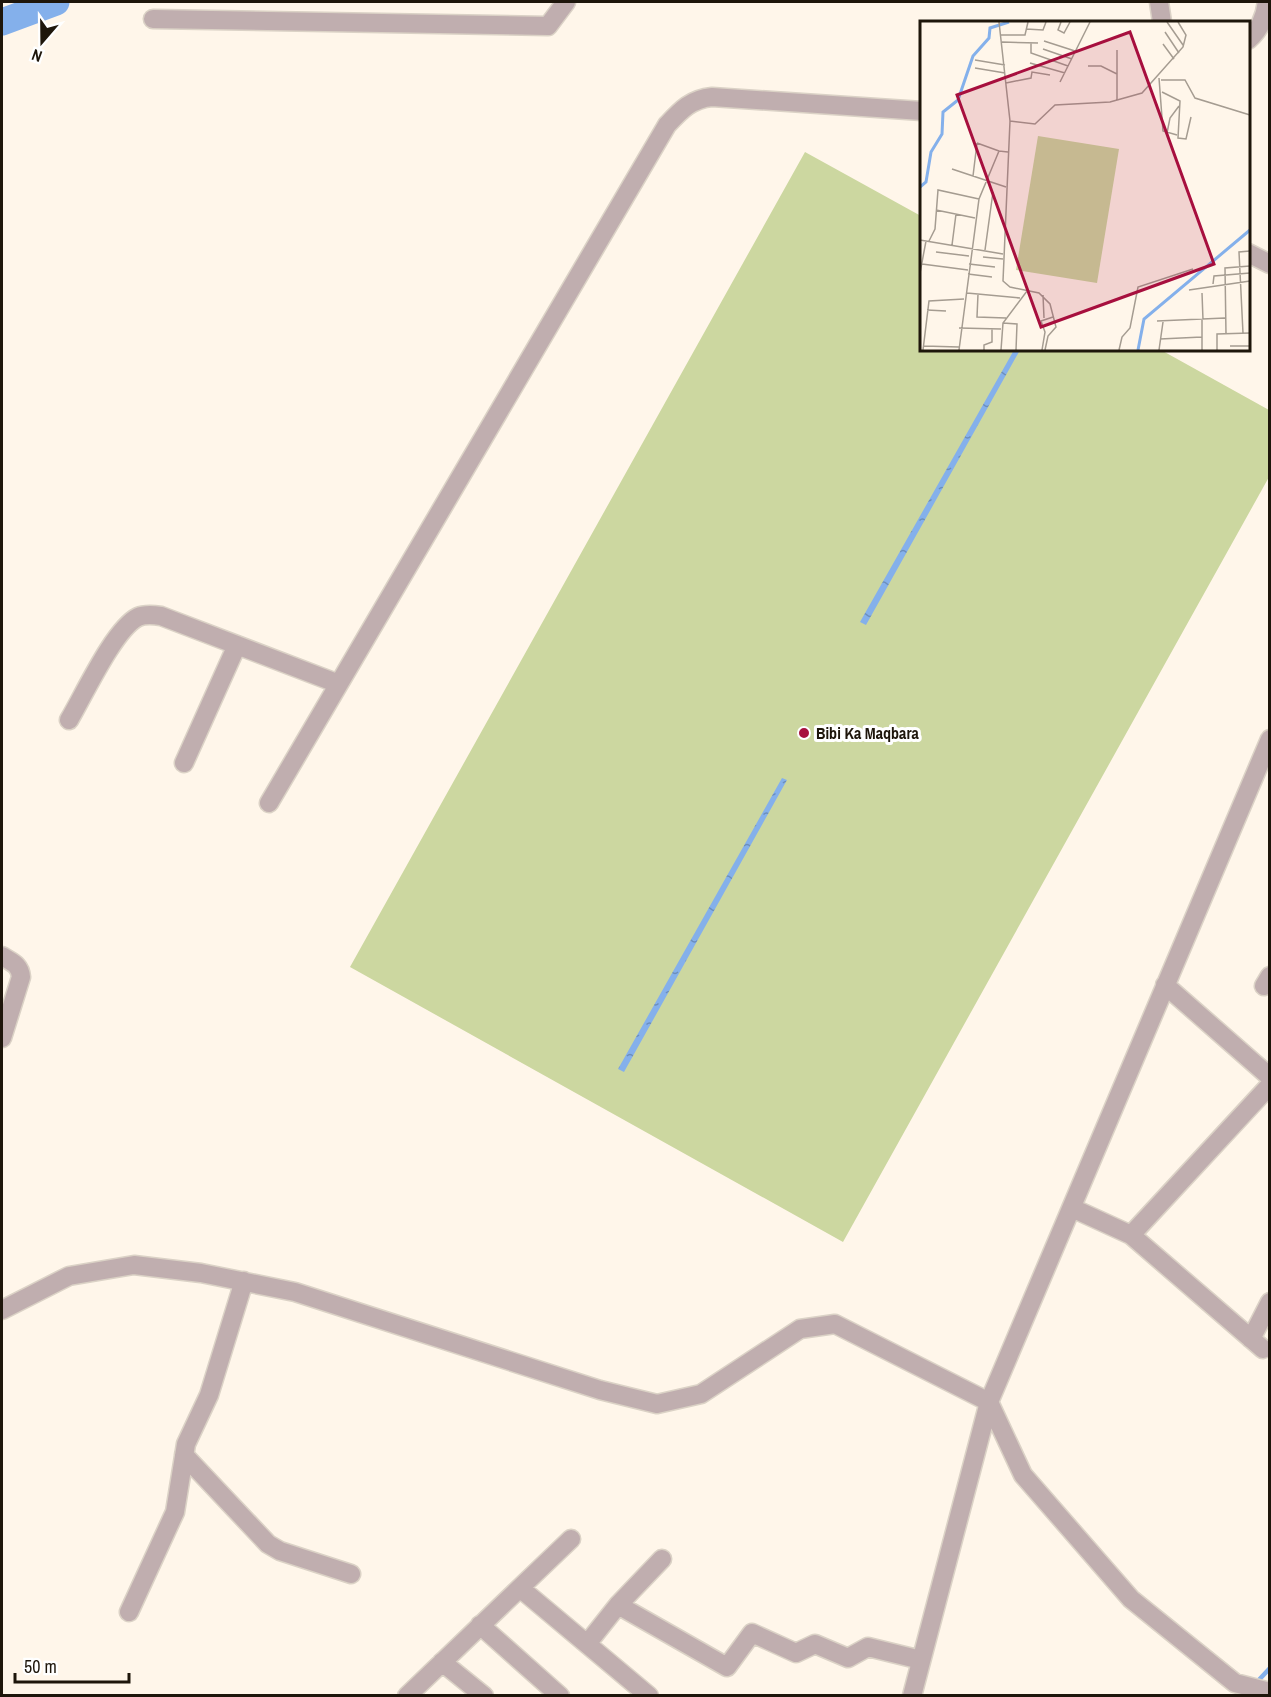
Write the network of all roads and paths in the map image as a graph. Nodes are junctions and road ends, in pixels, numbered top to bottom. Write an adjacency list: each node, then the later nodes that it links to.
1 (566, 2): 4 (street)
2 (1159, 2): 5 (street)
3 (1267, 2): 6 (street)
4 (153, 19)
5 (1162, 21)
6 (1250, 38)
7 (920, 111): 11 (street)
8 (1250, 254): 9 (street)
9 (1269, 264)
10 (237, 645): 11 (street); 12 (street); 14 (street)
11 (339, 684): 15 (street)
12 (69, 720)
13 (1269, 739): 17 (street)
14 (184, 762)
15 (269, 803)
16 (2, 956): 18 (street)
17 (1165, 985): 19 (street); 21 (street)
18 (2, 1038)
19 (1269, 1077)
20 (1269, 1085): 22 (street)
21 (1072, 1209): 22 (street); 26 (street)
22 (1131, 1235): 24 (street)
23 (244, 1281): 25 (street); 26 (street); 27 (street)
24 (1269, 1302)
25 (2, 1310)
26 (989, 1402): 36 (street); 38 (street)
27 (184, 1455): 30 (street); 33 (street)
28 (571, 1539): 31 (street)
29 (662, 1559): 32 (street)
30 (351, 1574)
31 (520, 1588): 34 (street); 35 (street)
32 (618, 1605): 35 (street); 36 (street)
33 (129, 1612)
34 (480, 1625): 37 (street); 41 (street)
35 (587, 1644): 42 (street)
36 (921, 1660): 43 (street)
37 (442, 1662): 39 (street); 40 (street)
38 (1269, 1692)
39 (407, 1695)
40 (484, 1695)
41 (560, 1695)
42 (649, 1695)
43 (912, 1695)

